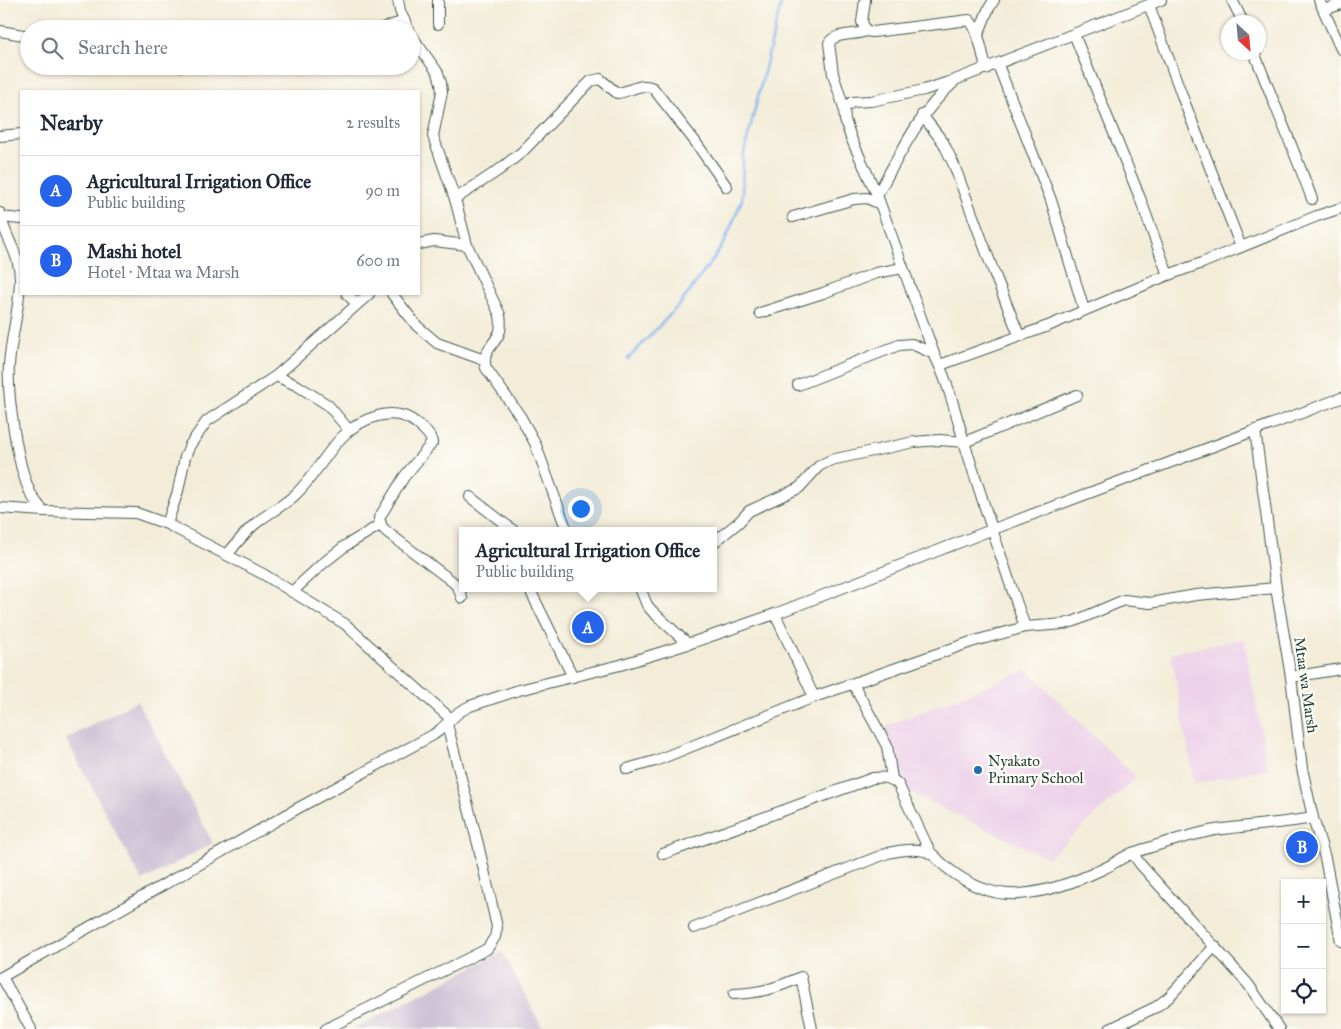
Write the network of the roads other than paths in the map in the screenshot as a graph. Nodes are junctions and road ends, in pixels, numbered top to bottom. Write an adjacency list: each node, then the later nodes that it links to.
1 (398, 0): 12 (street)
2 (438, 0): 13 (street)
3 (865, 0): 15 (street)
4 (994, 0): 18 (street)
5 (1161, 0): 9 (street)
6 (1232, 0): 11 (street)
7 (1319, 0): 10 (street)
8 (1341, 4): 10 (street)
9 (1149, 5): 17 (street); 39 (street)
10 (1324, 10): 20 (street)
11 (1239, 15)
12 (404, 20)
13 (438, 24)
14 (0, 30): 16 (street)
15 (866, 31): 18 (street); 25 (street)
16 (20, 34)
17 (1074, 34): 22 (street); 41 (street)
18 (978, 35): 23 (street)
19 (420, 48): 30 (street)
20 (1341, 49)
21 (1257, 60): 31 (street)
22 (998, 64): 23 (street); 46 (street)
23 (986, 69): 24 (street)
24 (955, 80): 25 (street); 26 (street)
25 (844, 108): 32 (street)
26 (922, 115): 32 (street); 48 (street)
27 (20, 134): 28 (street)
28 (0, 136)
29 (727, 187): 30 (street)
30 (455, 199): 38 (street)
31 (1312, 199)
32 (878, 200): 35 (street); 40 (street)
33 (1341, 208): 39 (street)
34 (0, 216): 36 (street); 61 (street)
35 (792, 217)
36 (20, 219)
37 (420, 244): 38 (street)
38 (467, 245): 50 (street)
39 (1241, 247): 41 (street)
40 (903, 268): 47 (street); 49 (street)
41 (1168, 275): 46 (street)
42 (348, 295): 45 (street)
43 (368, 295): 45 (street)
44 (393, 295): 50 (street)
45 (356, 303): 52 (street)
46 (1084, 310): 48 (street)
47 (760, 313)
48 (1020, 335): 51 (street)
49 (934, 354): 51 (street); 53 (street)
50 (484, 360): 65 (street)
51 (940, 365): 58 (street)
52 (276, 376): 56 (street); 62 (street)
53 (798, 385)
54 (1077, 395): 58 (street)
55 (1341, 398): 57 (street)
56 (350, 430): 63 (street); 68 (street)
57 (1256, 430): 66 (street); 69 (street, Mtaa wa Marsh)
58 (965, 442): 66 (street); 67 (street)
59 (470, 497): 64 (street)
60 (0, 508): 61 (street)
61 (43, 511): 62 (street)
62 (167, 524): 68 (street)
63 (380, 525): 70 (street); 71 (street)
64 (509, 527)
65 (566, 527)
66 (991, 530): 76 (street); 77 (street)
67 (717, 540)
68 (227, 555): 71 (street)
69 (1276, 588): 77 (street); 81 (street, Mtaa wa Marsh)
70 (459, 590)
71 (292, 592): 84 (street)
72 (460, 592): 75 (street)
73 (531, 592): 80 (street)
74 (642, 592): 78 (street)
75 (462, 598)
76 (775, 614): 78 (street); 83 (street)
77 (1024, 627): 82 (street)
78 (688, 644): 80 (street)
79 (1341, 670): 81 (street)
80 (574, 677): 84 (street)
81 (1291, 678): 87 (street, Mtaa wa Marsh)
82 (853, 684): 83 (street); 86 (street)
83 (814, 697): 85 (street)
84 (449, 722): 94 (street); 97 (street)
85 (627, 769)
86 (892, 779): 89 (street); 90 (street)
87 (1313, 818): 88 (street); 92 (street, Mtaa wa Marsh)
88 (1132, 853): 90 (street); 93 (street)
89 (663, 854)
90 (931, 854): 91 (street)
91 (694, 928)
92 (1341, 941)
93 (1215, 946): 99 (street); 100 (street)
94 (1, 977): 96 (street)
95 (734, 994): 98 (street)
96 (30, 1029)
97 (326, 1029)
98 (812, 1029)
99 (1110, 1029)
100 (1279, 1029)

